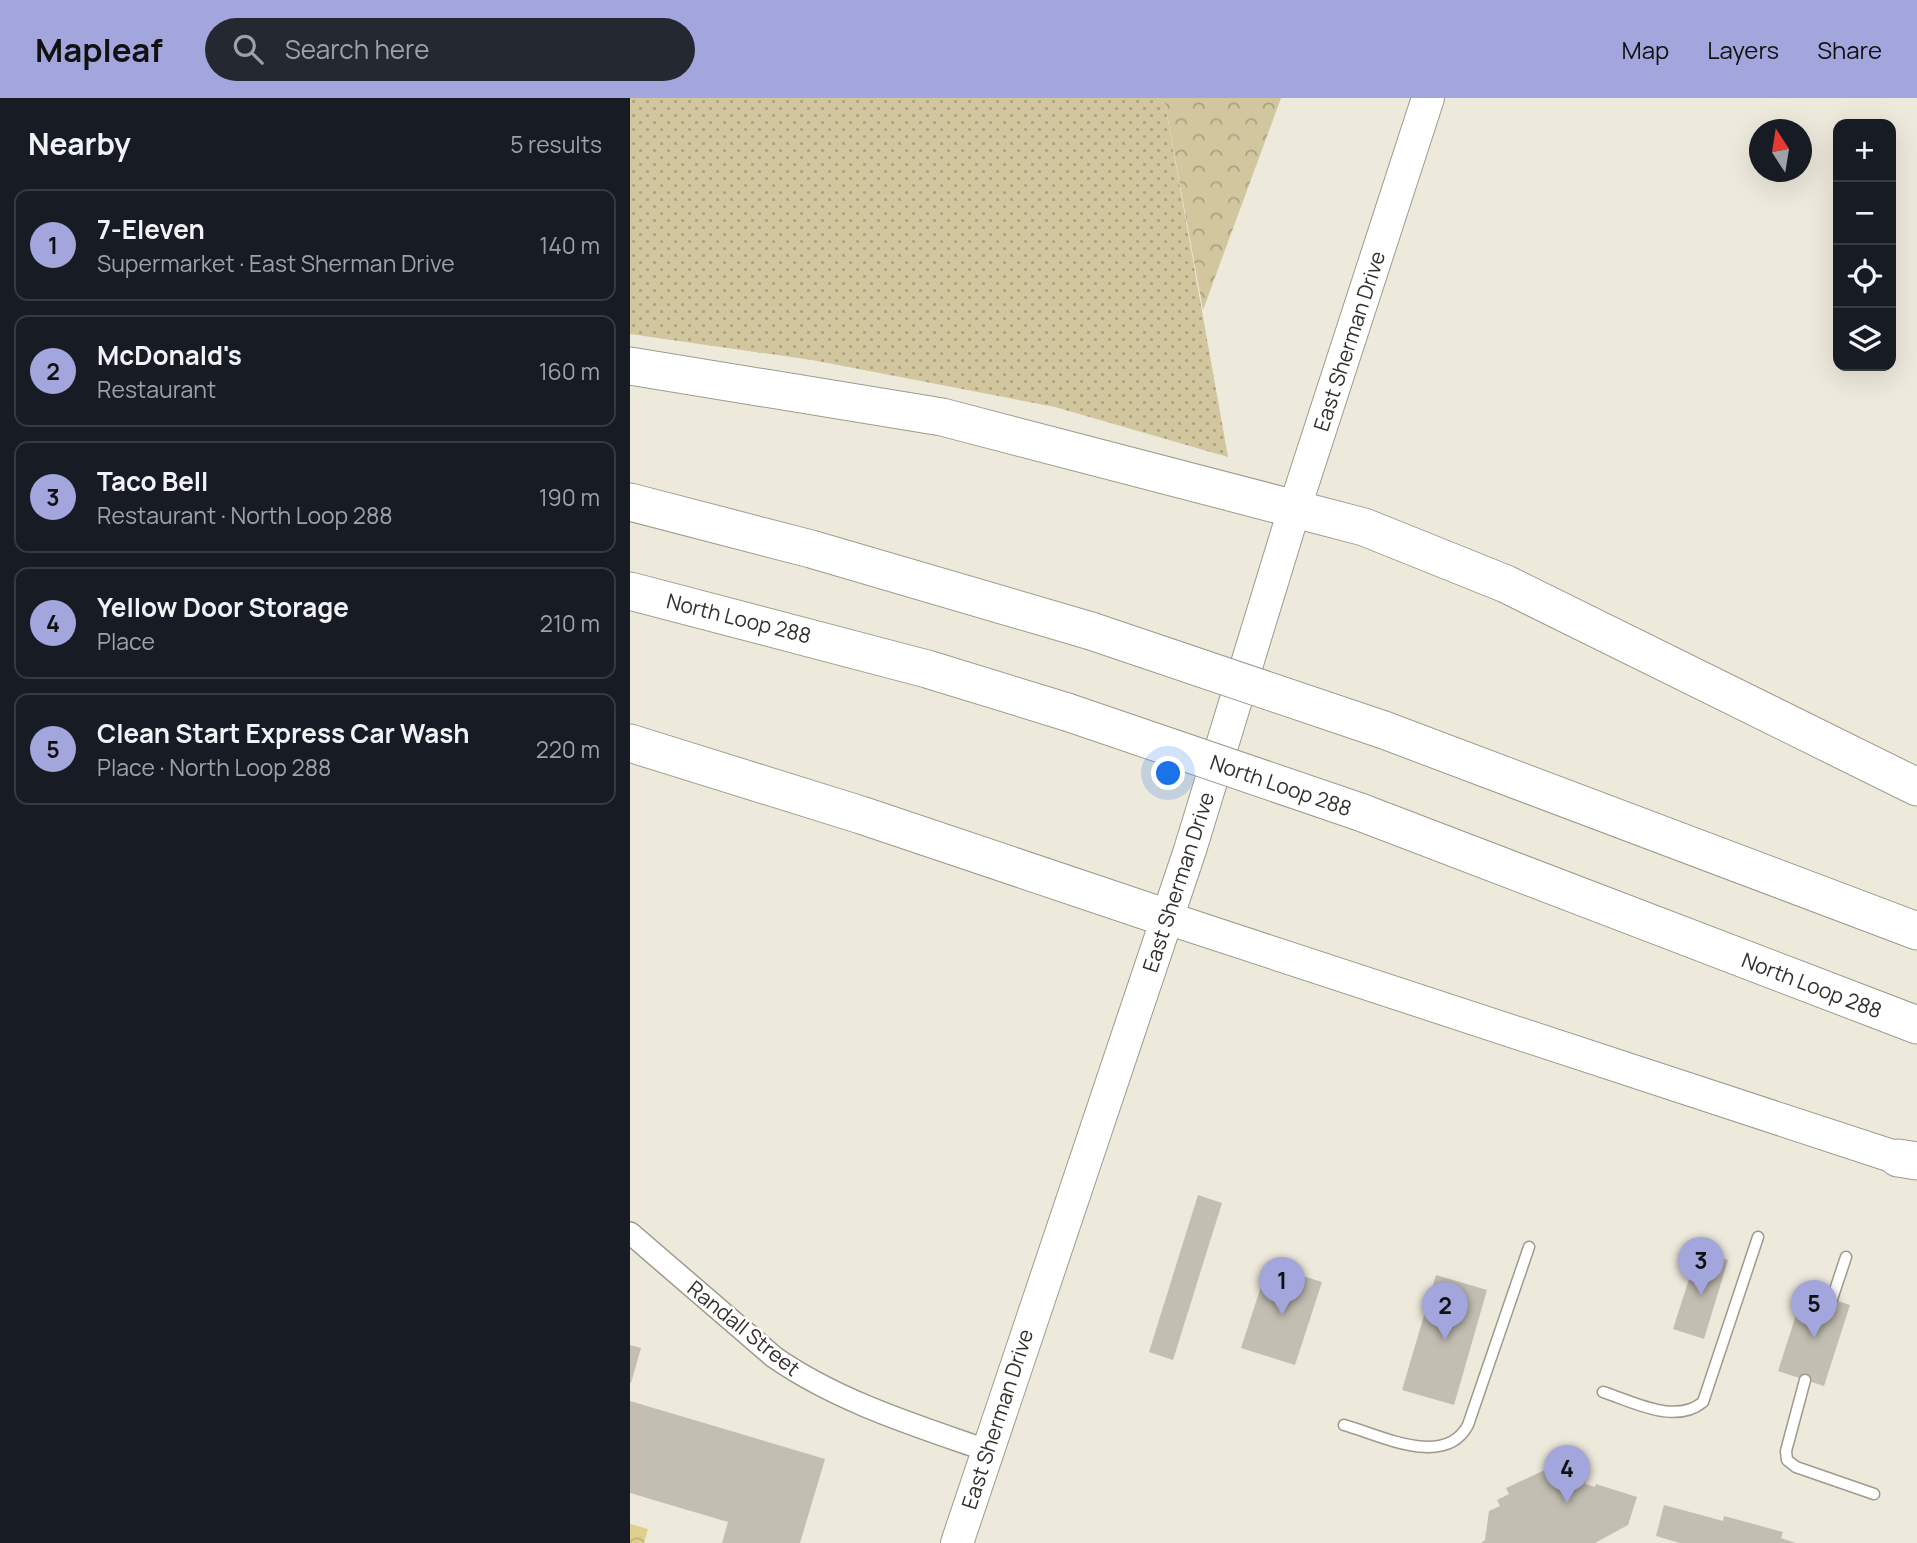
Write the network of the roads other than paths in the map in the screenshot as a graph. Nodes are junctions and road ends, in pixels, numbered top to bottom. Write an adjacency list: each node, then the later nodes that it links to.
1 (1428, 98): 4 (main road, East Sherman Drive)
2 (630, 366): 4 (highway)
3 (630, 502): 9 (highway, bridge)
4 (1295, 507): 7 (highway); 8 (main road, East Sherman Drive)
5 (630, 591): 10 (highway, North Loop 288, bridge)
6 (630, 743): 8 (highway)
7 (1917, 787)
8 (1167, 918): 11 (main road); 20 (main road, East Sherman Drive)
9 (1917, 931)
10 (1917, 1025)
11 (1908, 1159)
12 (630, 1233): 20 (street, Randall Street)
13 (1758, 1237): 18 (lane)
14 (1529, 1247): 19 (lane)
15 (1846, 1258): 16 (lane)
16 (1832, 1299)
17 (1805, 1380): 21 (lane)
18 (1603, 1392)
19 (1344, 1425)
20 (986, 1450): 22 (main road, East Sherman Drive)
21 (1874, 1494)
22 (957, 1543)

